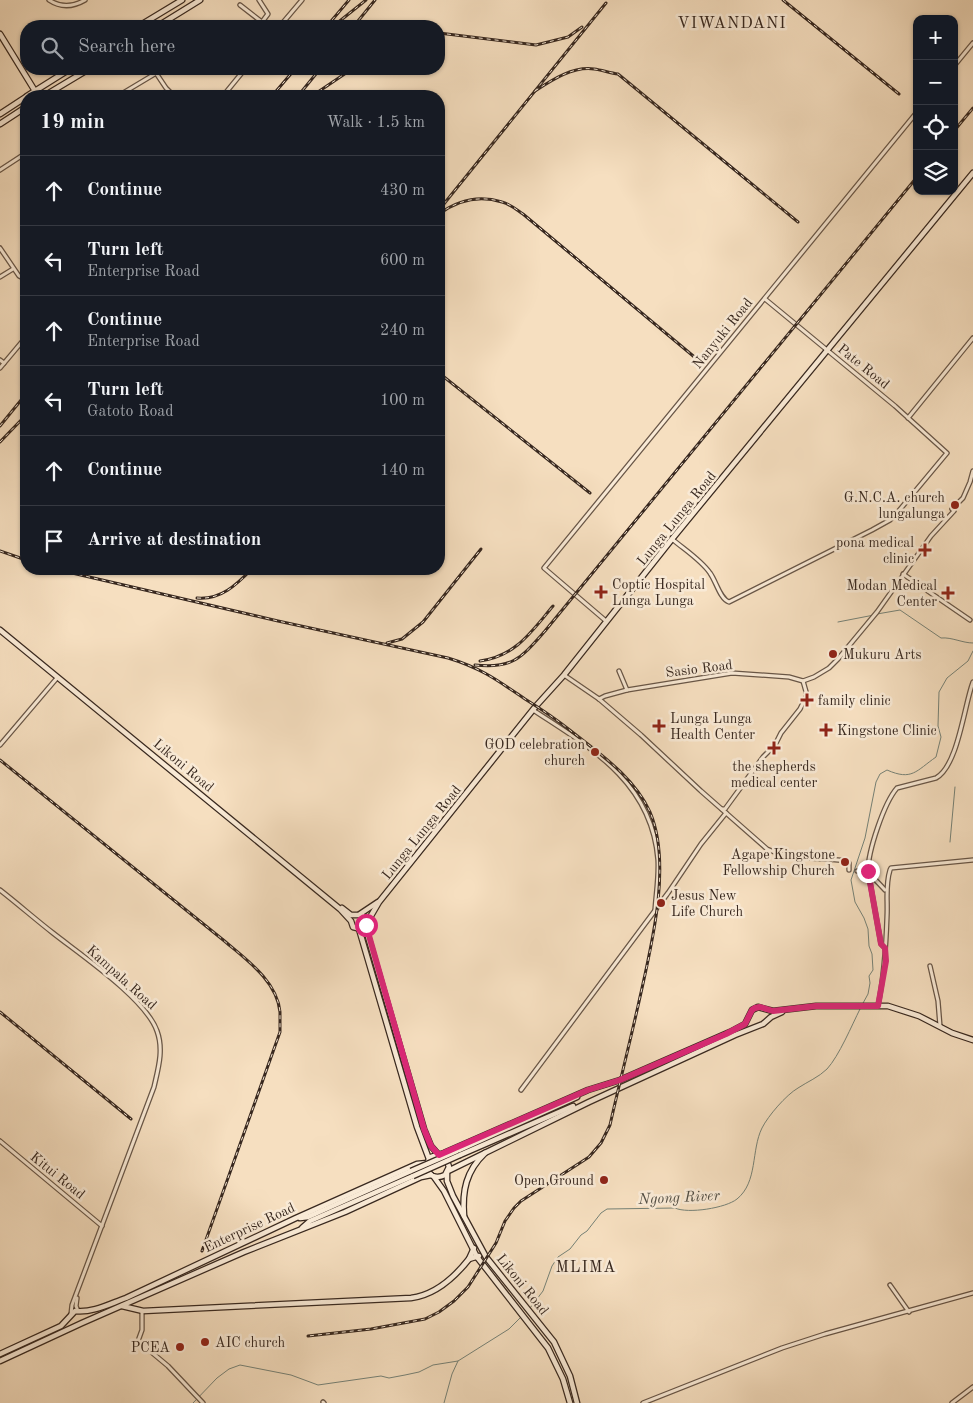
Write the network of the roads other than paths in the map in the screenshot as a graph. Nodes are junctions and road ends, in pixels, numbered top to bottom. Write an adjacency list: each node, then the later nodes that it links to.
1 (49, 0): 2 (street)
2 (85, 0)
3 (182, 0): 8 (main road)
4 (200, 0): 9 (main road)
5 (259, 0): 11 (street)
6 (302, 0): 12 (street)
7 (240, 5): 10 (street)
8 (149, 20)
9 (168, 20)
10 (259, 20)
11 (264, 20)
12 (285, 20)
13 (0, 34): 16 (main road)
14 (973, 43): 15 (street)
15 (958, 61)
16 (20, 67)
17 (25, 75): 23 (main road)
18 (60, 75): 24 (main road)
19 (79, 75): 25 (main road)
20 (153, 75): 26 (street)
21 (157, 75): 27 (street)
22 (240, 75): 28 (street)
23 (34, 90)
24 (37, 90)
25 (54, 90)
26 (128, 90)
27 (168, 90)
28 (228, 90)
29 (20, 101): 31 (main road)
30 (20, 112): 33 (main road)
31 (0, 114)
32 (913, 117): 41 (street, Nanyuki Road)
33 (0, 124)
34 (20, 157): 35 (street)
35 (0, 170)
36 (973, 173): 44 (main road, Lunga Lunga Road)
37 (0, 248): 38 (street)
38 (13, 268): 39 (street); 40 (street)
39 (0, 277)
40 (20, 277)
41 (765, 299): 44 (street, Pate Road); 53 (street, Nanyuki Road)
42 (973, 338): 48 (street)
43 (20, 344): 46 (street)
44 (827, 350): 48 (street, Pate Road); 50 (main road, Lunga Lunga Road)
45 (0, 360): 46 (street)
46 (4, 363): 47 (street)
47 (0, 368)
48 (908, 418): 50 (street, Pate Road)
49 (973, 471): 51 (street)
50 (672, 539): 53 (main road, Lunga Lunga Road)
51 (903, 574): 52 (street); 58 (street)
52 (970, 620)
53 (606, 621): 56 (main road, Lunga Lunga Road)
54 (0, 629): 57 (main road, Likoni Road); 64 (main road, Likoni Road)
55 (619, 671): 60 (street)
56 (564, 675): 61 (street); 62 (main road, Lunga Lunga Road)
57 (57, 678): 63 (street); 64 (main road, Likoni Road)
58 (803, 681): 60 (street, Sasio Road); 65 (street)
59 (973, 682): 70 (street)
60 (627, 690): 61 (street, Sasio Road)
61 (599, 699): 65 (street)
62 (534, 710): 73 (main road, Lunga Lunga Road); 74 (street)
63 (0, 745)
64 (145, 748): 75 (main road, Likoni Road); 76 (main road, Likoni Road)
65 (722, 809): 66 (street)
66 (726, 813): 68 (street); 74 (street)
67 (973, 860): 72 (street)
68 (849, 870)
69 (857, 871): 70 (street)
70 (869, 872): 72 (street); 79 (street)
71 (0, 890): 102 (street, Kampala Road)
72 (886, 891): 79 (street)
73 (379, 902): 75 (main road, Lunga Lunga Road); 77 (main road, Lunga Lunga Road)
74 (654, 911): 89 (street)
75 (358, 915): 76 (main road); 77 (main road)
76 (351, 921): 78 (main road)
77 (365, 924): 78 (main road); 94 (main road)
78 (359, 929): 95 (main road)
79 (885, 948): 81 (street)
80 (930, 966): 87 (street)
81 (878, 1006): 83 (main road); 87 (main road)
82 (766, 1009): 83 (main road); 84 (main road); 85 (main road)
83 (785, 1010): 85 (main road)
84 (750, 1016): 86 (main road); 90 (main road)
85 (767, 1020): 86 (main road)
86 (758, 1025): 91 (main road)
87 (940, 1026): 88 (main road)
88 (973, 1040)
89 (521, 1090)
90 (588, 1090): 94 (main road); 100 (main road, bridge)
91 (589, 1102): 93 (main road); 103 (main road, bridge)
92 (0, 1141): 102 (street, Kitui Road)
93 (490, 1149): 96 (main road); 101 (main road)
94 (439, 1155): 95 (main road); 96 (main road)
95 (428, 1161): 97 (main road); 100 (main road, Enterprise Road)
96 (448, 1172): 97 (main road); 98 (main road, Likoni Road)
97 (432, 1176): 99 (main road, Likoni Road); 103 (main road, Enterprise Road)
98 (447, 1181): 99 (main road); 101 (main road, Likoni Road)
99 (440, 1184): 105 (main road, Likoni Road)
100 (296, 1218): 114 (main road, Enterprise Road)
101 (464, 1218): 104 (main road, Likoni Road)
102 (102, 1226): 110 (street, Kampala Road)
103 (300, 1230): 112 (main road, Enterprise Road)
104 (476, 1240): 105 (main road); 106 (main road, Likoni Road)
105 (473, 1249): 107 (main road, Likoni Road); 108 (main road)
106 (484, 1253): 107 (main road); 123 (main road, Likoni Road)
107 (477, 1257): 108 (main road); 122 (main road, Likoni Road)
108 (469, 1259): 113 (main road)
109 (890, 1285): 115 (street)
110 (77, 1292): 114 (street); 116 (street, Kampala Road)
111 (973, 1293): 115 (street)
112 (122, 1306): 113 (main road); 117 (main road, Enterprise Road)
113 (142, 1311): 121 (street)
114 (80, 1312): 116 (main road, Enterprise Road); 117 (main road)
115 (909, 1312): 124 (street)
116 (70, 1316): 117 (main road); 118 (main road, Enterprise Road)
117 (80, 1324): 119 (main road, Enterprise Road)
118 (0, 1354)
119 (0, 1361)
120 (973, 1387): 125 (street)
121 (203, 1402)
122 (570, 1403)
123 (577, 1403)
124 (644, 1403)
125 (952, 1403)

